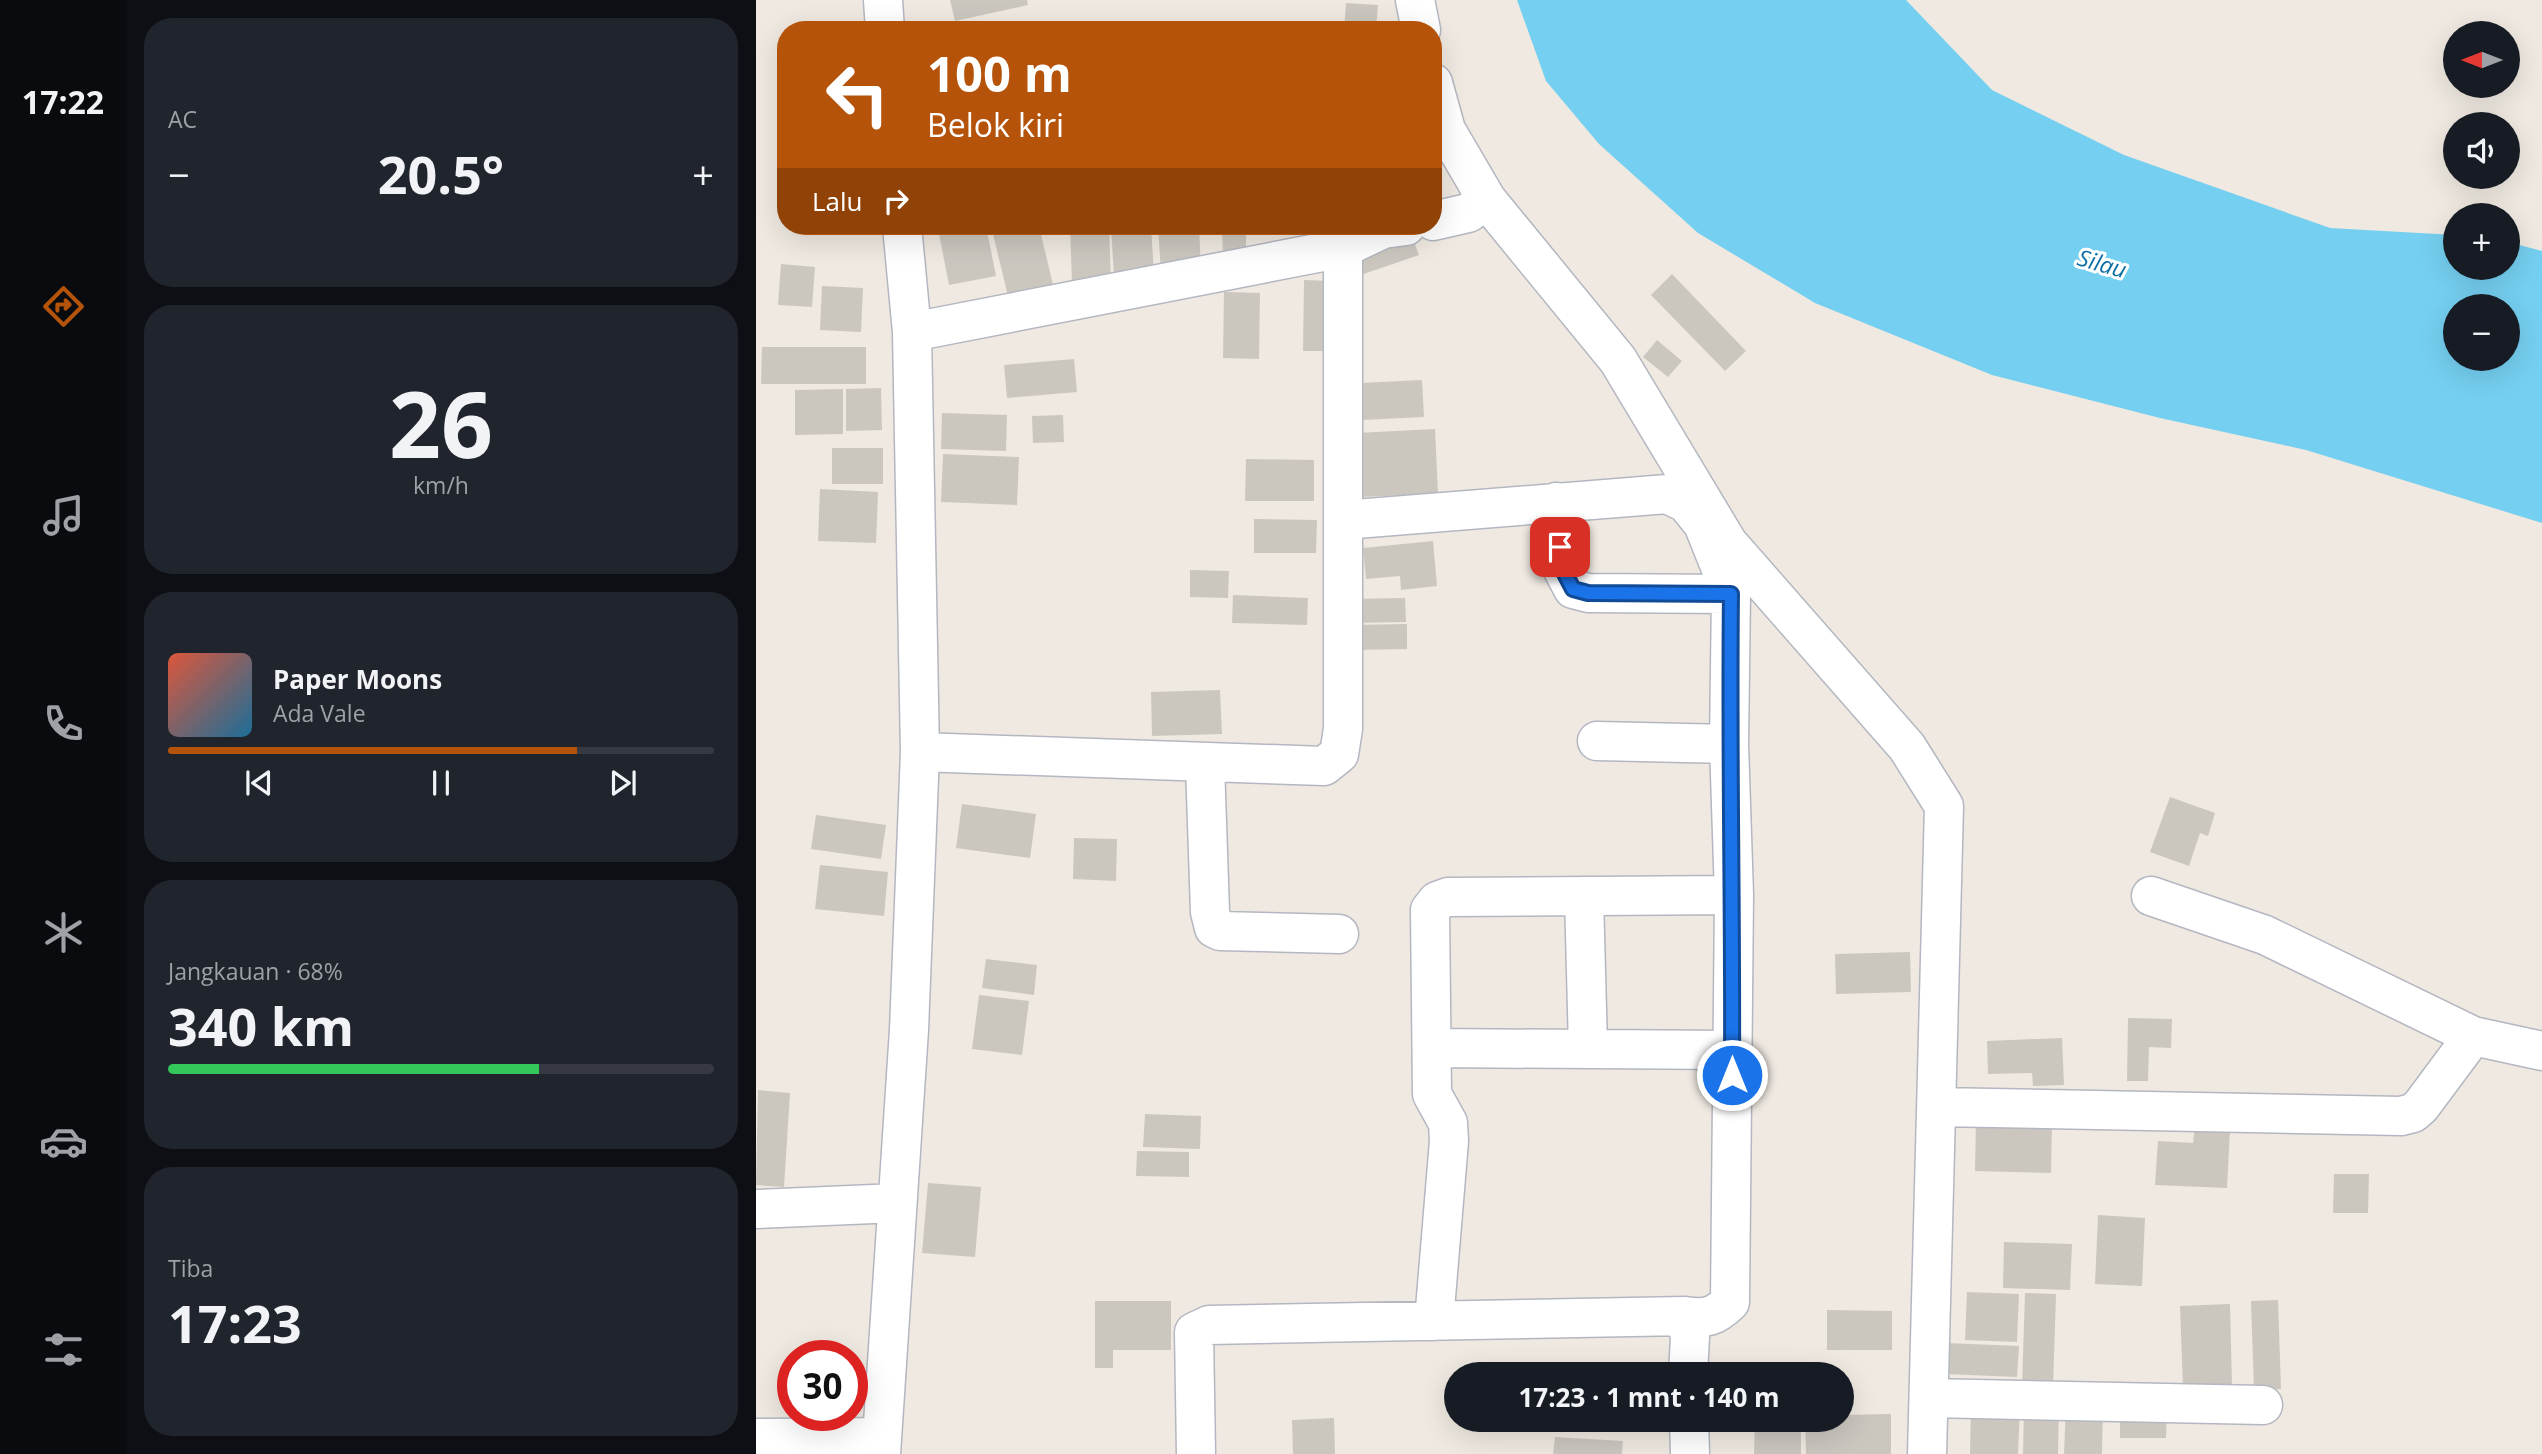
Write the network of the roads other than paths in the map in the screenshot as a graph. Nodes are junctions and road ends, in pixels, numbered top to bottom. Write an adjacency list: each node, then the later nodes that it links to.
1 (883, 0): 3 (street)
2 (1415, 0): 4 (street)
3 (884, 21)
4 (1419, 21)
5 (1442, 116): 6 (street)
6 (1487, 200): 7 (street); 28 (street)
7 (1442, 220)
8 (903, 235): 11 (street)
9 (1370, 235): 10 (street)
10 (1343, 248): 11 (street); 13 (street)
11 (912, 332): 17 (street)
12 (1556, 502): 13 (street); 14 (street); 14 (street)
13 (1343, 520): 18 (street)
14 (1731, 594): 16 (street)
15 (1597, 741): 16 (street)
16 (1729, 744): 19 (street)
17 (920, 752): 18 (street); 29 (street)
18 (1205, 764): 22 (street)
19 (1734, 895): 20 (street); 26 (street)
20 (1584, 896): 24 (street); 25 (street)
21 (2151, 896): 23 (street)
22 (1339, 934)
23 (2473, 1035): 27 (street); 28 (street)
24 (1432, 1048): 25 (street); 32 (street)
25 (1588, 1048): 26 (street)
26 (1732, 1050): 31 (street)
27 (2542, 1051)
28 (1938, 1107): 34 (street)
29 (897, 1203): 30 (street); 38 (street)
30 (756, 1209)
31 (1685, 1317): 32 (street); 33 (street)
32 (1434, 1321): 39 (street)
33 (1689, 1362)
34 (1929, 1398): 35 (street); 41 (street)
35 (2263, 1405)
36 (1689, 1432): 40 (street)
37 (756, 1438): 38 (street)
38 (881, 1446)
39 (1196, 1454)
40 (1690, 1454)
41 (1927, 1454)

